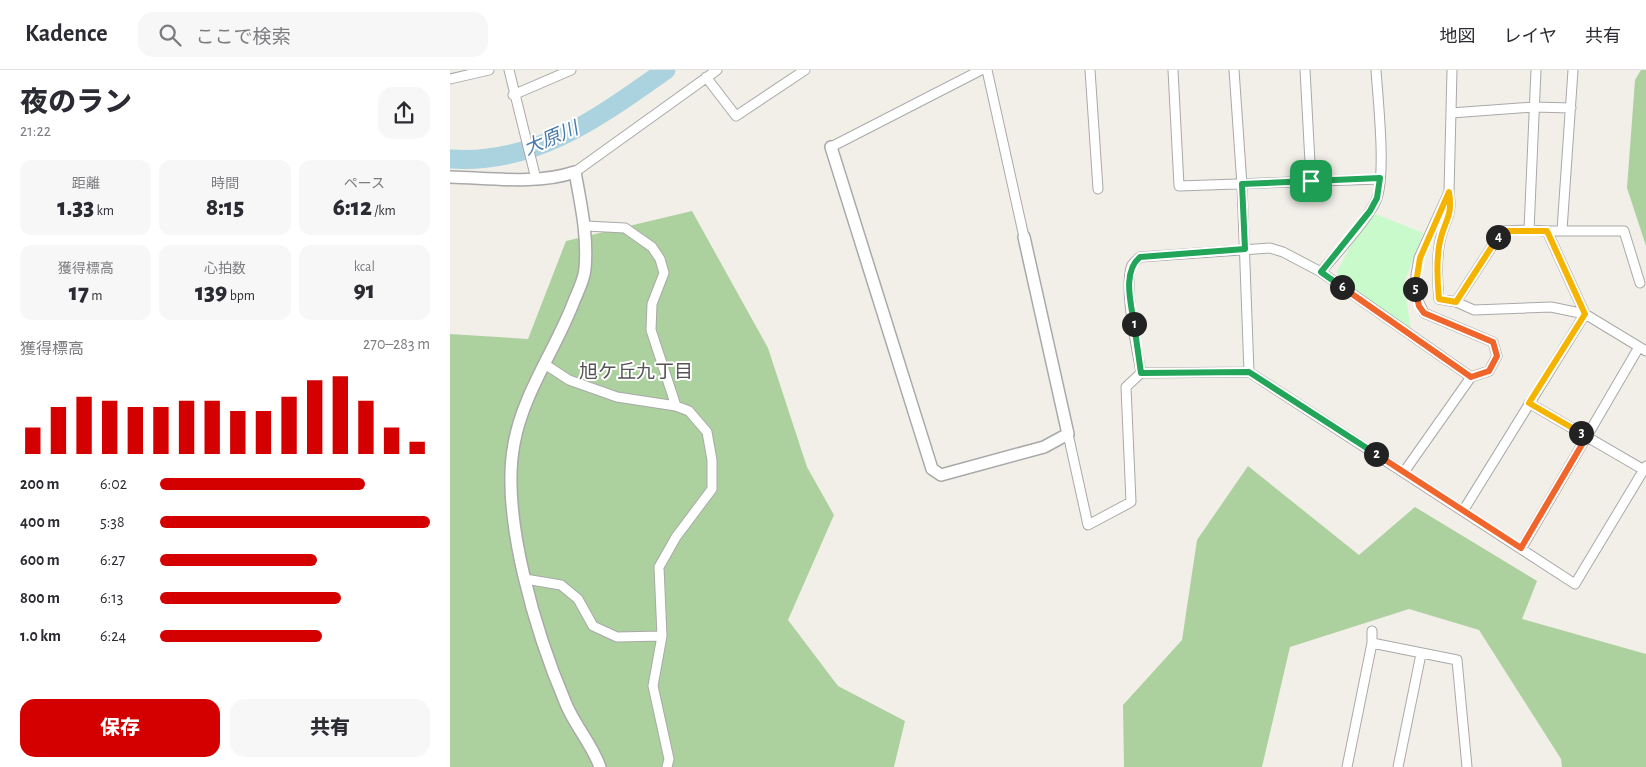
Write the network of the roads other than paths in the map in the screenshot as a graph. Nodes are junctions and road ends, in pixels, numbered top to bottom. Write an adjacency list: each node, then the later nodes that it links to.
1 (488, 70): 17 (street)
2 (509, 70): 18 (street)
3 (570, 70): 18 (street)
4 (717, 70): 16 (street)
5 (805, 70): 16 (street)
6 (981, 70): 22 (street)
7 (987, 70): 35 (street)
8 (1090, 70): 29 (street)
9 (1172, 70): 28 (street)
10 (1234, 70): 28 (street)
11 (1305, 70): 27 (street)
12 (1376, 70): 25 (street)
13 (1452, 70): 21 (street)
14 (1536, 70): 19 (street)
15 (1573, 70): 20 (street)
16 (706, 77): 23 (street)
17 (450, 79)
18 (514, 95): 26 (street)
19 (1534, 107): 20 (street); 21 (street); 32 (street)
20 (1571, 108): 33 (street)
21 (1451, 112): 30 (street)
22 (831, 147): 48 (street)
23 (575, 172): 26 (street); 31 (street)
24 (450, 177): 26 (street)
25 (1380, 178): 27 (street); 37 (street)
26 (536, 179)
27 (1311, 181): 28 (street)
28 (1242, 184): 36 (street)
29 (1098, 189)
30 (1449, 192): 39 (street); 45 (street)
31 (586, 226): 42 (street); 47 (street)
32 (1529, 230): 34 (street); 39 (street)
33 (1562, 230): 34 (street); 38 (street)
34 (1547, 231): 40 (street)
35 (1024, 237): 48 (street)
36 (1245, 249): 37 (street); 43 (street); 44 (street)
37 (1321, 272): 45 (street)
38 (1640, 284)
39 (1456, 302): 40 (street)
40 (1585, 314): 41 (street); 46 (street)
41 (1642, 349): 49 (street)
42 (546, 365): 47 (street); 54 (street)
43 (1249, 372): 44 (street); 51 (street)
44 (1141, 373): 48 (street)
45 (1471, 377): 51 (street)
46 (1529, 403): 49 (street); 52 (street)
47 (676, 406): 56 (street)
48 (1068, 434)
49 (1587, 436): 50 (street); 53 (street)
50 (1645, 468): 53 (street)
51 (1404, 472): 52 (street)
52 (1463, 511): 53 (street)
53 (1521, 548)
54 (525, 579): 56 (street); 59 (street)
55 (1372, 631): 57 (street)
56 (662, 636): 60 (street)
57 (1372, 643): 58 (street); 61 (street)
58 (1421, 654): 62 (street); 63 (street)
59 (600, 767)
60 (667, 767)
61 (1347, 767)
62 (1398, 767)
63 (1467, 767)

